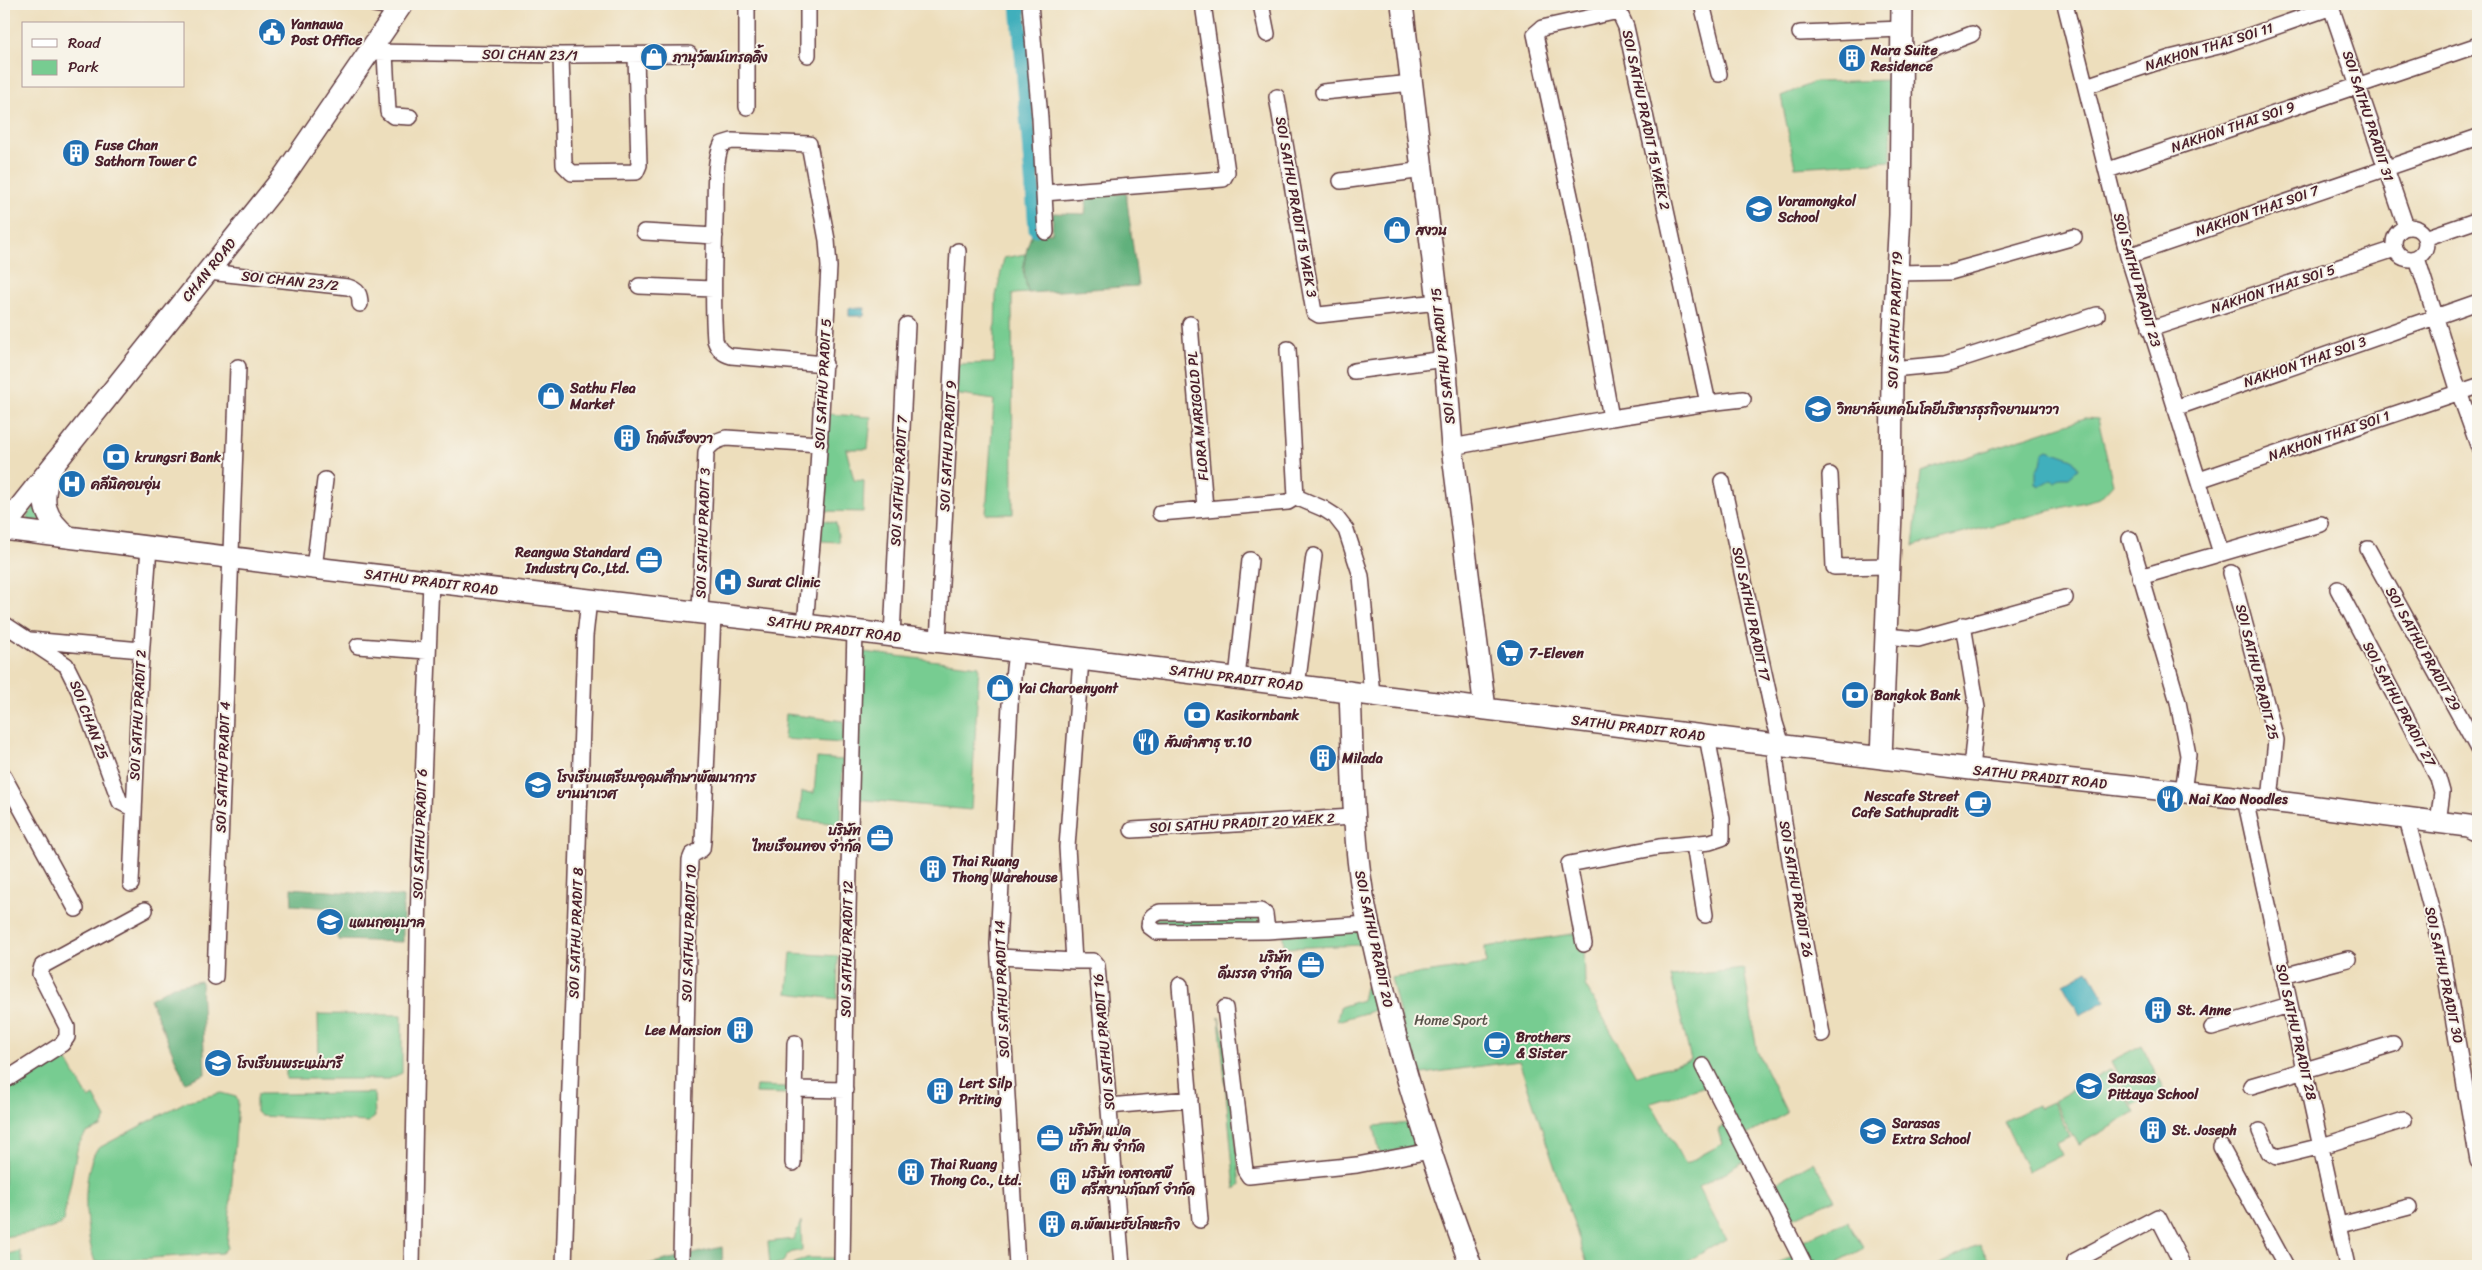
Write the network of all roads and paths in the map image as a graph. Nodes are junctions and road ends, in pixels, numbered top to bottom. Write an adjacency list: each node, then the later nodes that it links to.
1 (374, 4): 12 (street)
2 (747, 4): 30 (street)
3 (808, 4): 21 (street)
4 (1030, 4): 37 (street)
5 (1203, 4): 37 (street)
6 (1261, 4): 15 (street)
7 (1402, 4): 25 (main road, SOI SATHU PRADIT 15)
8 (1702, 4): 24 (street)
9 (1902, 4): 13 (main road, SOI SATHU PRADIT 19)
10 (2065, 4): 27 (street, SOI SATHU PRADIT 23)
11 (2331, 5): 26 (street, SOI SATHU PRADIT 31); 27 (street, NAKHON THAI SOI 11)
12 (400, 6): 18 (main road, CHAN ROAD)
13 (1902, 30): 14 (street); 23 (main road, SOI SATHU PRADIT 19)
14 (1800, 33)
15 (1267, 34)
16 (1972, 34): 23 (street)
17 (2478, 45): 26 (street, NAKHON THAI SOI 9)
18 (378, 52): 20 (street, SOI CHAN 23/1); 31 (street); 49 (main road, CHAN ROAD)
19 (688, 54): 22 (street, SOI CHAN 23/1)
20 (562, 55): 22 (street, SOI CHAN 23/1); 22 (street)
21 (808, 55)
22 (636, 56)
23 (1900, 62): 50 (main road, SOI SATHU PRADIT 19)
24 (1719, 74)
25 (1412, 83): 28 (street); 34 (main road, SOI SATHU PRADIT 15)
26 (2358, 84): 33 (street, SOI SATHU PRADIT 31); 35 (street, NAKHON THAI SOI 9)
27 (2086, 86): 35 (street, SOI SATHU PRADIT 23)
28 (1324, 92)
29 (1277, 97): 53 (street, SOI SATHU PRADIT 15 YAEK 3)
30 (747, 107)
31 (410, 117)
32 (2478, 137): 33 (street, NAKHON THAI SOI 7)
33 (2386, 168): 39 (street, SOI SATHU PRADIT 31); 47 (street, NAKHON THAI SOI 7)
34 (1423, 170): 36 (street); 53 (main road, SOI SATHU PRADIT 15)
35 (2108, 170): 47 (street, SOI SATHU PRADIT 23)
36 (1341, 181)
37 (1044, 193): 41 (street)
38 (2478, 220): 44 (street)
39 (2406, 227): 44 (street); 45 (street)
40 (644, 232): 42 (street)
41 (1046, 232)
42 (715, 236): 52 (street); 63 (street, SOI SATHU PRADIT 5)
43 (2074, 237): 50 (street)
44 (2426, 238): 48 (street)
45 (2395, 249): 48 (street); 60 (street, NAKHON THAI SOI 5)
46 (958, 250): 110 (street, SOI SATHU PRADIT 9)
47 (2128, 256): 60 (street, SOI SATHU PRADIT 23)
48 (2417, 258): 57 (street)
49 (208, 272): 55 (street, SOI CHAN 23/2); 76 (main road, CHAN ROAD)
50 (1896, 273): 65 (main road, SOI SATHU PRADIT 19)
51 (639, 286): 52 (street)
52 (713, 288): 63 (street)
53 (1438, 302): 62 (main road, SOI SATHU PRADIT 15)
54 (2478, 302): 57 (street, NAKHON THAI SOI 3)
55 (360, 304)
56 (2097, 315): 65 (street)
57 (2435, 316): 68 (street); 71 (street, NAKHON THAI SOI 3)
58 (1190, 324): 82 (street, FLORA MARIGOLD PL)
59 (907, 325): 107 (street, SOI SATHU PRADIT 7)
60 (2150, 329): 71 (street, SOI SATHU PRADIT 23)
61 (1288, 349): 81 (street)
62 (1445, 359): 66 (street); 75 (main road, SOI SATHU PRADIT 15)
63 (825, 364): 73 (street, SOI SATHU PRADIT 5)
64 (238, 367): 92 (street, SOI SATHU PRADIT 4)
65 (1892, 369): 94 (main road, SOI SATHU PRADIT 19)
66 (1354, 371)
67 (2478, 386): 68 (street, NAKHON THAI SOI 1)
68 (2459, 392): 74 (street); 79 (street, NAKHON THAI SOI 1)
69 (1744, 399): 70 (street)
70 (1708, 403): 72 (street); 72 (street, SOI SATHU PRADIT 15 YAEK 2)
71 (2175, 408): 79 (street, SOI SATHU PRADIT 23)
72 (1611, 418): 75 (street)
73 (820, 444): 102 (street, SOI SATHU PRADIT 3); 104 (street, SOI SATHU PRADIT 5)
74 (2478, 445)
75 (1452, 447): 120 (main road, SOI SATHU PRADIT 15)
76 (55, 462): 85 (main road, CHAN ROAD); 86 (main road)
77 (1830, 475): 94 (street)
78 (325, 480): 95 (street)
79 (2199, 480): 90 (street, SOI SATHU PRADIT 23)
80 (1722, 481): 122 (street, SOI SATHU PRADIT 17)
81 (1296, 496): 82 (street); 119 (street)
82 (1205, 508): 83 (street)
83 (1160, 513)
84 (2321, 524): 90 (street)
85 (4, 528): 86 (main road, SATHU PRADIT ROAD)
86 (68, 537): 88 (main road, SATHU PRADIT ROAD)
87 (2130, 538): 97 (street)
88 (149, 547): 92 (main road, SATHU PRADIT ROAD); 112 (street, SOI SATHU PRADIT 2)
89 (2368, 549): 123 (street, SOI SATHU PRADIT 29)
90 (2221, 553): 97 (street)
91 (1314, 556): 117 (street)
92 (229, 557): 95 (main road, SATHU PRADIT ROAD); 148 (street, SOI SATHU PRADIT 4)
93 (1250, 560): 116 (street)
94 (1889, 566): 108 (main road, SOI SATHU PRADIT 19)
95 (314, 568): 98 (main road, SATHU PRADIT ROAD)
96 (2231, 573): 129 (street, SOI SATHU PRADIT 25)
97 (2140, 577): 127 (street)
98 (431, 582): 101 (main road, SATHU PRADIT ROAD); 113 (street, SOI SATHU PRADIT 6)
99 (2338, 589): 133 (street, SOI SATHU PRADIT 27)
100 (2065, 598): 105 (street)
101 (589, 600): 102 (main road, SATHU PRADIT ROAD); 177 (street, SOI SATHU PRADIT 8)
102 (706, 614): 104 (main road, SATHU PRADIT ROAD); 174 (street, SOI SATHU PRADIT 10)
103 (4, 624): 109 (street, SOI CHAN 25)
104 (805, 625): 106 (main road, SATHU PRADIT ROAD)
105 (1963, 625): 108 (street); 125 (street)
106 (855, 631): 107 (main road, SATHU PRADIT ROAD); 161 (street, SOI SATHU PRADIT 12)
107 (892, 636): 110 (main road, SATHU PRADIT ROAD)
108 (1886, 636): 124 (main road, SOI SATHU PRADIT 19)
109 (28, 640): 112 (street); 130 (street, SOI CHAN 25)
110 (938, 642): 114 (main road, SATHU PRADIT ROAD)
111 (358, 646): 113 (street)
112 (141, 650): 130 (street, SOI SATHU PRADIT 2)
113 (426, 650): 176 (street, SOI SATHU PRADIT 6)
114 (1016, 651): 115 (main road, SATHU PRADIT ROAD); 144 (street, SOI SATHU PRADIT 14)
115 (1081, 659): 116 (main road, SATHU PRADIT ROAD); 146 (street, SOI SATHU PRADIT 16)
116 (1237, 678): 117 (main road, SATHU PRADIT ROAD)
117 (1297, 686): 118 (main road, SATHU PRADIT ROAD)
118 (1350, 692): 119 (main road, SATHU PRADIT ROAD); 131 (main road, SOI SATHU PRADIT 20)
119 (1372, 695): 120 (main road, SATHU PRADIT ROAD)
120 (1485, 709): 121 (main road, SATHU PRADIT ROAD)
121 (1706, 736): 122 (main road, SATHU PRADIT ROAD); 136 (street)
122 (1778, 745): 124 (main road, SATHU PRADIT ROAD); 153 (street, SOI SATHU PRADIT 26)
123 (2478, 749)
124 (1881, 757): 125 (main road, SATHU PRADIT ROAD)
125 (1971, 769): 127 (main road, SATHU PRADIT ROAD)
126 (4, 778): 138 (street)
127 (2183, 792): 128 (main road, SATHU PRADIT ROAD)
128 (2245, 798): 129 (main road, SATHU PRADIT ROAD); 147 (street, SOI SATHU PRADIT 28)
129 (2270, 801): 132 (main road, SATHU PRADIT ROAD)
130 (134, 809): 137 (street, SOI SATHU PRADIT 2)
131 (1353, 817): 135 (street, SOI SATHU PRADIT 20 YAEK 2); 141 (main road, SOI SATHU PRADIT 20)
132 (2407, 820): 133 (main road, SATHU PRADIT ROAD); 169 (street, SOI SATHU PRADIT 30)
133 (2438, 823): 134 (main road, SATHU PRADIT ROAD)
134 (2475, 827)
135 (1132, 830)
136 (1694, 844): 140 (street); 143 (street)
137 (131, 884)
138 (76, 909)
139 (145, 910): 158 (street)
140 (1706, 915)
141 (1368, 924): 142 (street); 168 (main road, SOI SATHU PRADIT 20)
142 (1267, 931): 142 (street)
143 (1584, 944)
144 (999, 957): 146 (street); 180 (street, SOI SATHU PRADIT 14)
145 (2348, 959): 147 (street)
146 (1074, 961): 163 (street, SOI SATHU PRADIT 16)
147 (2283, 976): 150 (street, SOI SATHU PRADIT 28)
148 (215, 977)
149 (1180, 985): 162 (street)
150 (2289, 1005): 152 (street); 157 (street, SOI SATHU PRADIT 28)
151 (1225, 1008): 168 (street)
152 (2212, 1028)
153 (1822, 1034)
154 (795, 1043): 160 (street)
155 (2393, 1044): 157 (street)
156 (1703, 1066): 183 (street)
157 (2306, 1069): 159 (street); 166 (street, SOI SATHU PRADIT 28)
158 (4, 1081)
159 (2252, 1086)
160 (795, 1089): 161 (street); 170 (street)
161 (845, 1090): 179 (street, SOI SATHU PRADIT 12)
162 (1190, 1099): 163 (street); 172 (street)
163 (1109, 1106): 181 (street, SOI SATHU PRADIT 16)
164 (2404, 1120): 166 (street)
165 (2260, 1131): 166 (street)
166 (2322, 1146): 173 (street, SOI SATHU PRADIT 28)
167 (2221, 1147): 185 (street)
168 (1430, 1151): 182 (main road, SOI SATHU PRADIT 20)
169 (2478, 1161)
170 (793, 1163)
171 (2410, 1207): 173 (street)
172 (1200, 1220)
173 (2340, 1225): 186 (street, SOI SATHU PRADIT 28)
174 (680, 1257)
175 (2074, 1261): 184 (street)
176 (412, 1266)
177 (564, 1266): 178 (street)
178 (572, 1266)
179 (842, 1266)
180 (1017, 1266)
181 (1122, 1266)
182 (1470, 1266)
183 (1805, 1266)
184 (2183, 1266)
185 (2286, 1266)
186 (2347, 1266)

